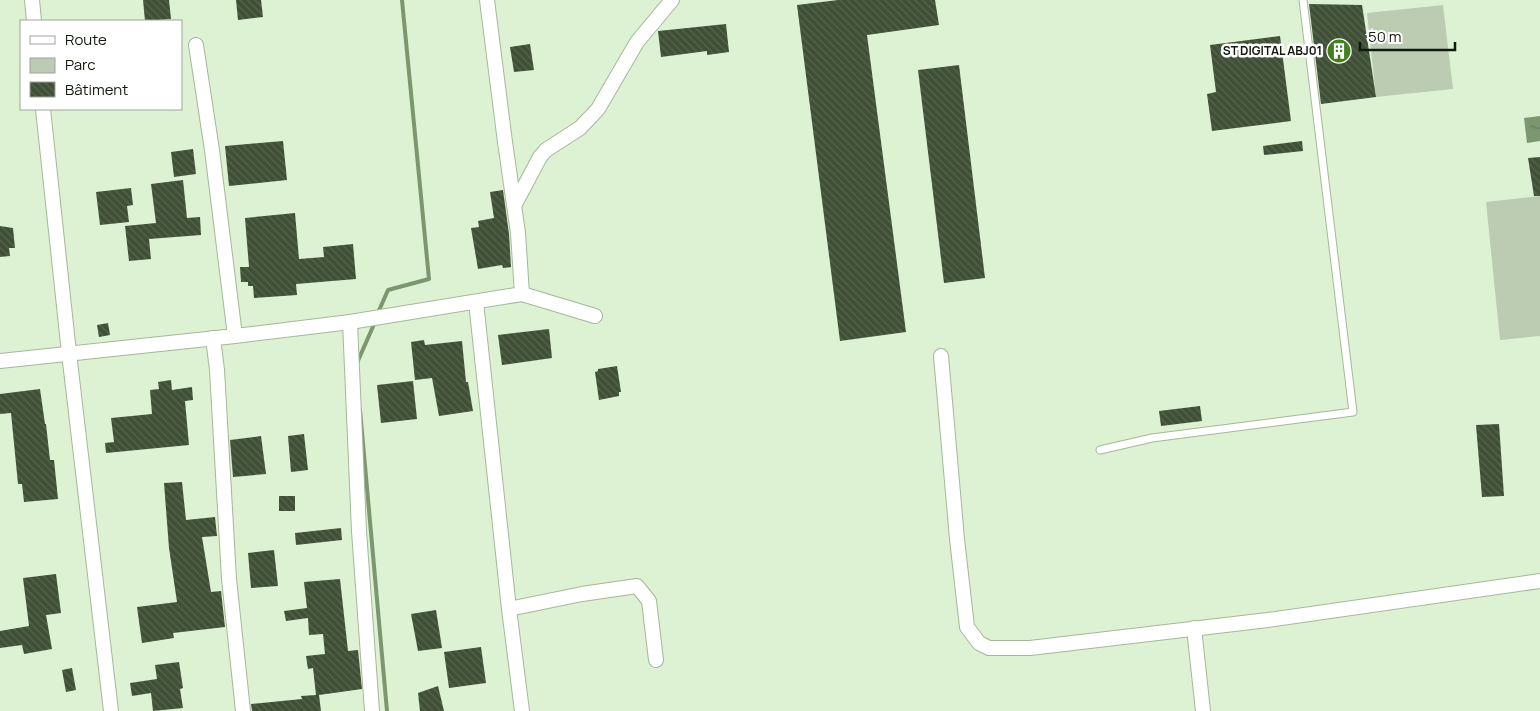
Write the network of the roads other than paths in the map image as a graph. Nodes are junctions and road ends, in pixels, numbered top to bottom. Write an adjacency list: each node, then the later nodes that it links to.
1 (32, 0): 5 (street)
2 (487, 0): 8 (street)
3 (672, 0): 8 (street)
4 (1303, 0): 18 (lane)
5 (34, 20)
6 (196, 45): 13 (street)
7 (43, 110): 15 (street)
8 (514, 204): 9 (street)
9 (522, 294): 10 (street); 11 (street)
10 (476, 302): 12 (street); 20 (street)
11 (595, 316)
12 (350, 322): 13 (street); 25 (street)
13 (235, 336): 14 (street)
14 (213, 338): 15 (street); 24 (street)
15 (69, 353): 17 (street); 23 (street)
16 (941, 356): 21 (street)
17 (0, 360)
18 (1100, 450)
19 (1540, 581): 21 (street)
20 (509, 608): 22 (street); 26 (street)
21 (1194, 628): 27 (street)
22 (656, 660)
23 (111, 711)
24 (243, 711)
25 (372, 711)
26 (522, 711)
27 (1203, 711)

